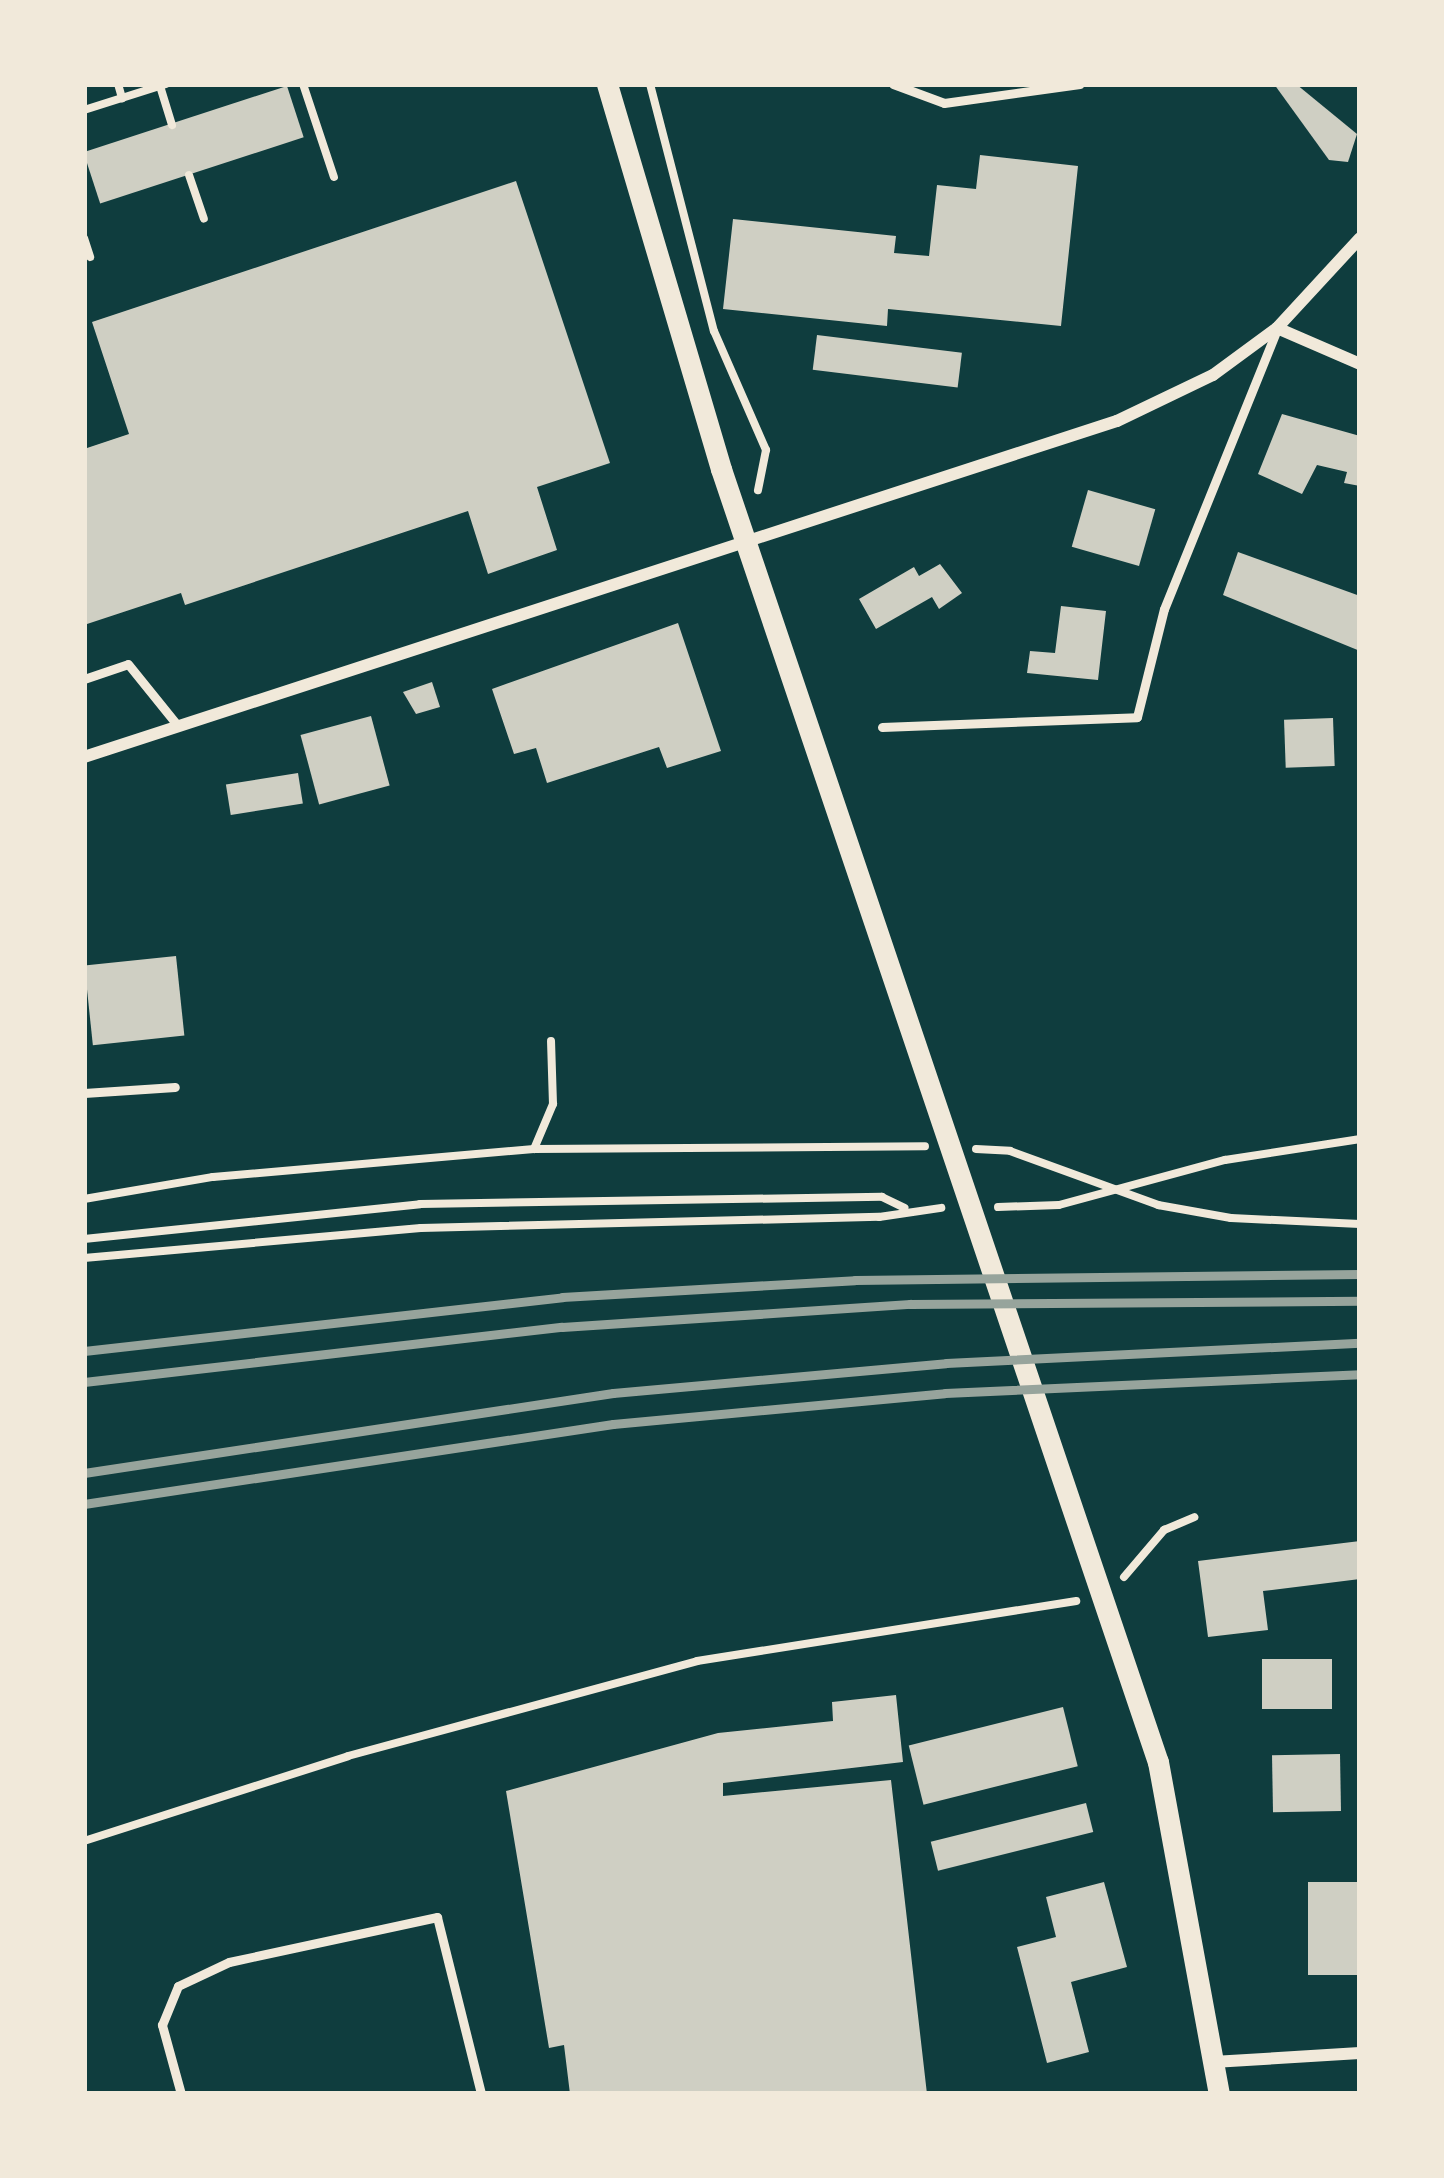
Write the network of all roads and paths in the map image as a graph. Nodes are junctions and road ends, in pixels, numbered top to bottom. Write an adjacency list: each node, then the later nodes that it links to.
1 (118, 84): 8 (path)
2 (303, 84): 12 (path)
3 (607, 84): 19 (street)
4 (650, 84): 19 (path)
5 (893, 84): 6 (lane)
6 (1080, 84)
7 (163, 85): 8 (path); 10 (path)
8 (122, 98): 9 (path)
9 (84, 110)
10 (172, 125)
11 (189, 175): 13 (path)
12 (334, 177)
13 (204, 219)
14 (84, 238): 16 (path)
15 (1360, 238): 17 (street)
16 (90, 256)
17 (1277, 328): 18 (street); 19 (street); 22 (lane)
18 (1360, 364)
19 (748, 538): 21 (street); 42 (street)
20 (84, 679): 21 (lane)
21 (178, 726): 23 (street)
22 (882, 727)
23 (84, 757)
24 (551, 1041): 31 (path)
25 (176, 1087): 26 (lane)
26 (84, 1093)
27 (1360, 1139): 28 (path)
28 (1345, 1144): 32 (path); 33 (path)
29 (940, 1147): 31 (path)
30 (964, 1148): 33 (path)
31 (534, 1149): 34 (path)
32 (1360, 1150)
33 (1110, 1192): 35 (path); 38 (path)
34 (84, 1199)
35 (983, 1207)
36 (906, 1208): 37 (path); 39 (path); 40 (path)
37 (964, 1208)
38 (1360, 1224)
39 (84, 1240)
40 (84, 1258)
41 (1194, 1517): 42 (path)
42 (1105, 1597): 43 (path); 45 (street)
43 (84, 1841)
44 (1360, 2053): 45 (street)
45 (1213, 2062): 48 (street)
46 (181, 2094): 47 (lane)
47 (481, 2094)
48 (1219, 2094)

